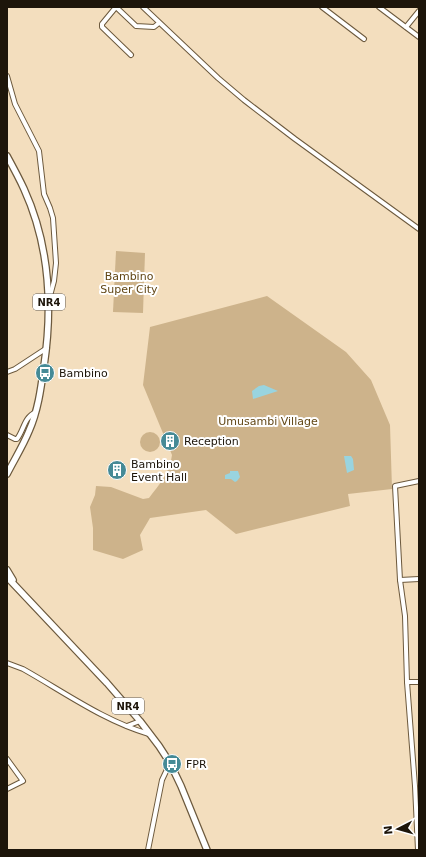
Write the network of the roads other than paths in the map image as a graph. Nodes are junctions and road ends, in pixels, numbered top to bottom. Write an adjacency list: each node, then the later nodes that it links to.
1 (116, 7): 6 (street); 10 (street)
2 (143, 7): 6 (street)
3 (322, 7): 9 (street)
4 (379, 7): 7 (street)
5 (419, 11): 7 (street)
6 (158, 23): 13 (street)
7 (406, 27): 8 (street)
8 (419, 37)
9 (364, 39)
10 (131, 55)
11 (7, 76): 14 (street)
12 (7, 156): 14 (highway, NR4)
13 (419, 229)
14 (49, 296): 15 (highway, NR4)
15 (47, 348): 16 (street); 17 (highway, NR4)
16 (7, 372)
17 (36, 412): 18 (street); 19 (highway, NR4)
18 (7, 435)
19 (19, 451): 20 (highway, NR4); 21 (highway, NR4)
20 (7, 467)
21 (7, 474)
22 (419, 481): 25 (street)
23 (7, 570): 27 (highway, NR4)
24 (7, 577): 27 (highway, NR4)
25 (400, 580): 26 (street); 29 (street)
26 (419, 580)
27 (16, 585): 31 (highway, NR4)
28 (7, 663): 32 (street)
29 (407, 682): 30 (street); 36 (street)
30 (419, 682)
31 (140, 721): 32 (street); 33 (highway, NR4)
32 (127, 726): 33 (street)
33 (149, 734): 35 (highway, NR4)
34 (7, 759): 37 (street)
35 (170, 763): 38 (street); 39 (highway, NR4)
36 (417, 786): 40 (street)
37 (7, 789)
38 (148, 850)
39 (207, 850)
40 (418, 850)

